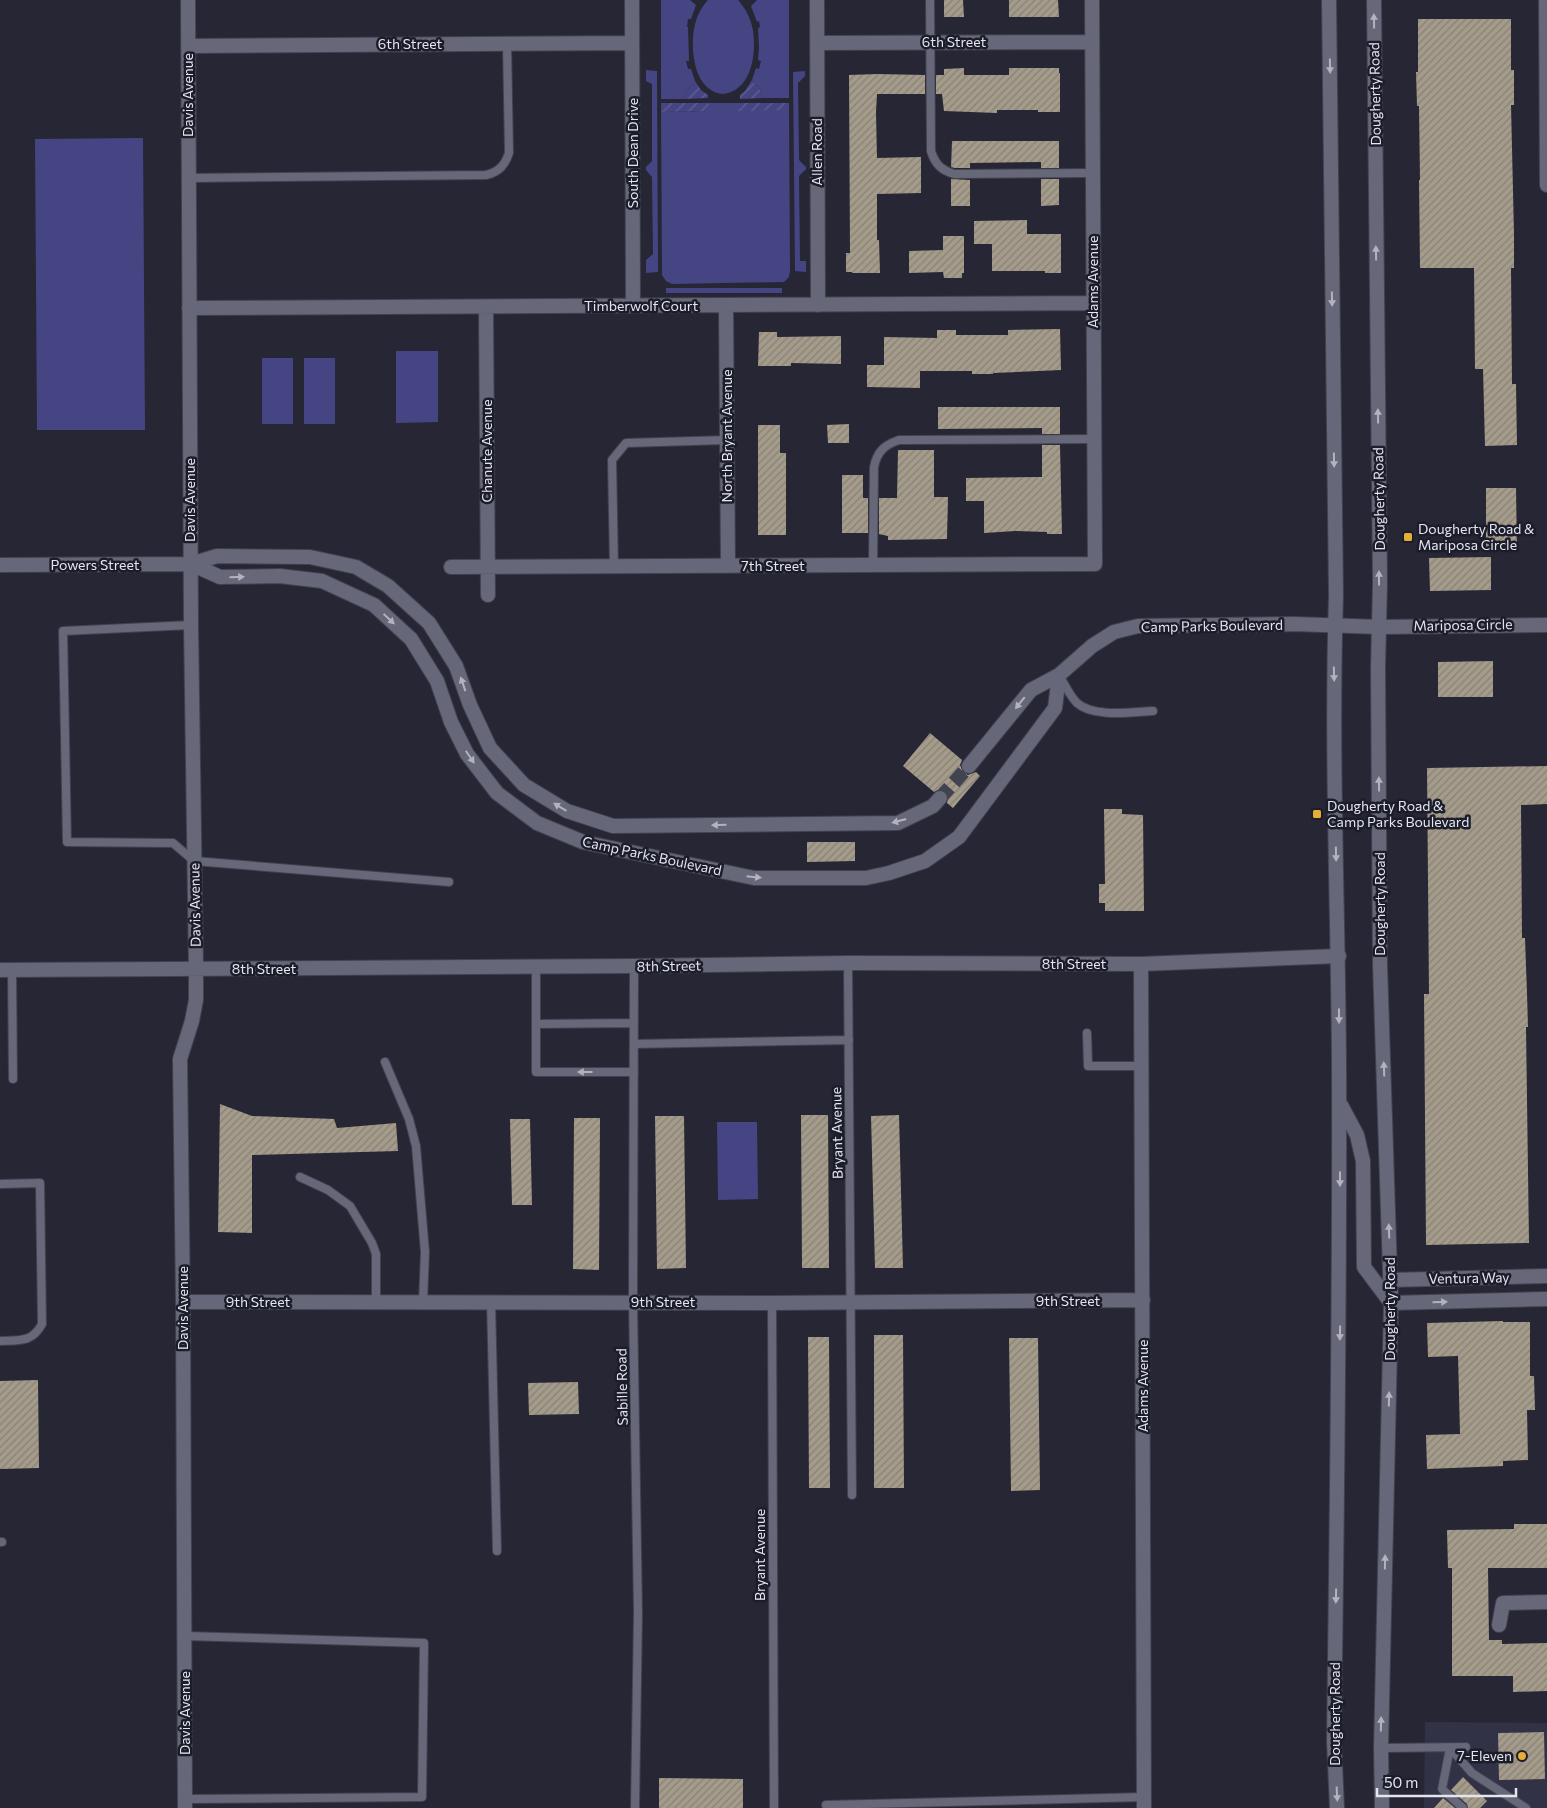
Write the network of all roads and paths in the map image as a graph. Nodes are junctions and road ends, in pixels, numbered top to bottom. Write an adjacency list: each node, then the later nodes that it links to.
1 (188, 0): 14 (street, Davis Avenue)
2 (632, 0): 11 (street, South Dean Drive)
3 (817, 0): 12 (street, Allen Road)
4 (930, 0): 9 (lane)
5 (1092, 0): 10 (street, Adams Avenue)
6 (1329, 0): 36 (street, Dougherty Road, one-way to 36)
7 (1374, 0): 38 (street, Dougherty Road, one-way to 7)
8 (1546, 0): 17 (street)
9 (931, 42): 10 (street, 6th Street); 12 (street, 6th Street); 15 (lane)
10 (1092, 42): 15 (street, Adams Avenue)
11 (632, 43): 13 (street, 6th Street); 21 (street, South Dean Drive)
12 (817, 43): 20 (street, Allen Road)
13 (508, 44): 14 (street, 6th Street); 16 (lane)
14 (188, 46): 16 (street, Davis Avenue)
15 (1093, 173): 18 (street, Adams Avenue)
16 (189, 178): 23 (street, Davis Avenue)
17 (1547, 185)
18 (1094, 303): 20 (street, Timberwolf Court); 25 (street, Adams Avenue)
19 (726, 305): 20 (street, Timberwolf Court); 21 (street, Timberwolf Court); 24 (street, North Bryant Avenue)
20 (818, 305)
21 (633, 306): 22 (street, Timberwolf Court)
22 (486, 307): 23 (street, Timberwolf Court); 33 (street, Chanute Avenue)
23 (189, 308): 26 (street, Davis Avenue)
24 (727, 440): 30 (lane); 31 (street, North Bryant Avenue)
25 (1094, 440): 27 (street, Adams Avenue); 29 (lane)
26 (191, 564): 28 (street, Powers Street); 35 (street, Davis Avenue); 39 (street, Camp Parks Boulevard, one-way to 39); 42 (street, Camp Parks Boulevard, one-way to 26)
27 (1095, 564): 29 (street, 7th Street)
28 (0, 565)
29 (874, 565): 31 (street, 7th Street)
30 (614, 566): 31 (street, 7th Street); 33 (street, 7th Street)
31 (728, 566)
32 (451, 567): 33 (street, 7th Street)
33 (488, 567): 34 (street, Chanute Avenue)
34 (488, 595)
35 (191, 625): 43 (street, Davis Avenue); 43 (lane)
36 (1335, 625): 38 (street, Camp Parks Boulevard); 39 (street, Camp Parks Boulevard); 45 (street, Dougherty Road, one-way to 45)
37 (1547, 625): 38 (street, Mariposa Circle)
38 (1380, 627): 65 (street, Dougherty Road, one-way to 38)
39 (1059, 675): 40 (lane); 41 (street, Camp Parks Boulevard, one-way to 41)
40 (1153, 711)
41 (969, 766)
42 (940, 798)
43 (194, 861): 44 (lane); 50 (street, Davis Avenue)
44 (448, 882)
45 (1338, 956): 47 (street, 8th Street); 61 (street, Dougherty Road, one-way to 61)
46 (848, 963): 47 (street, 8th Street); 48 (street, 8th Street); 55 (lane, Bryant Avenue)
47 (1141, 964): 58 (street, Adams Avenue)
48 (634, 966): 49 (street, 8th Street); 52 (lane, Sabille Road)
49 (536, 967): 50 (street, 8th Street); 53 (lane)
50 (196, 969): 51 (street, 8th Street); 68 (street, Davis Avenue)
51 (6, 970): 60 (lane)
52 (634, 1023): 53 (lane); 56 (lane, Sabille Road)
53 (536, 1024): 59 (lane, one-way to 53)
54 (1087, 1033): 58 (lane)
55 (849, 1040): 56 (lane); 73 (lane, Bryant Avenue)
56 (634, 1044): 59 (lane, Sabille Road)
57 (385, 1062): 70 (lane)
58 (1141, 1066): 67 (street, Adams Avenue)
59 (634, 1072): 72 (lane, Sabille Road)
60 (13, 1079)
61 (1339, 1103): 75 (street); 91 (street, Dougherty Road, one-way to 91)
62 (300, 1177): 69 (lane)
63 (0, 1184): 76 (lane)
64 (1547, 1276): 65 (street, Ventura Way)
65 (1391, 1280): 75 (street, Dougherty Road)
66 (1547, 1299): 75 (street, Ventura Way, one-way to 66)
67 (1143, 1300): 73 (street, 9th Street); 86 (street, Adams Avenue)
68 (183, 1302): 69 (street, 9th Street); 81 (street, Davis Avenue)
69 (376, 1302): 70 (street, 9th Street)
70 (423, 1302): 71 (street, 9th Street)
71 (491, 1302): 72 (street, 9th Street); 78 (lane)
72 (633, 1302): 74 (street, 9th Street); 89 (lane, Sabille Road)
73 (852, 1302): 74 (street, 9th Street); 77 (lane, Bryant Avenue)
74 (772, 1303): 90 (lane, Bryant Avenue)
75 (1391, 1303): 83 (street, Dougherty Road, one-way to 75)
76 (0, 1340)
77 (852, 1495)
78 (497, 1550)
79 (1547, 1602): 80 (street)
80 (1499, 1625)
81 (184, 1636): 85 (street, Davis Avenue); 85 (lane)
82 (1466, 1747): 84 (lane)
83 (1381, 1748): 84 (lane); 92 (street, Dougherty Road)
84 (1450, 1748): 93 (lane); 94 (lane)
85 (185, 1803)
86 (1144, 1803): 88 (lane)
87 (826, 1805): 88 (lane)
88 (900, 1806)
89 (635, 1808)
90 (774, 1808)
91 (1337, 1808)
92 (1382, 1808)
93 (1462, 1808)
94 (1526, 1808)

